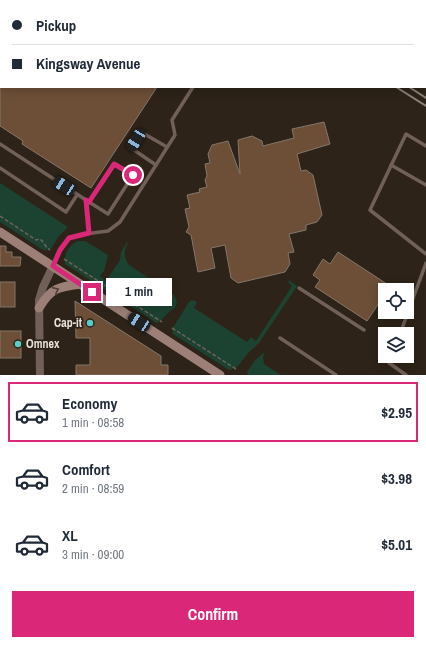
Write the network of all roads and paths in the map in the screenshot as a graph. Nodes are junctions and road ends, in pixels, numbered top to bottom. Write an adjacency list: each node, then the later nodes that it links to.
1 (192, 88): 4 (lane)
2 (0, 144): 9 (lane)
3 (426, 146): 6 (lane)
4 (167, 147): 5 (lane); 5 (lane)
5 (156, 165): 13 (lane)
6 (391, 165): 8 (lane); 15 (lane)
7 (0, 168): 9 (lane)
8 (426, 185)
9 (77, 195): 10 (lane)
10 (87, 201): 10 (lane); 13 (lane)
11 (0, 216): 14 (path)
12 (0, 232): 18 (main road)
13 (89, 233): 18 (lane)
14 (50, 250)
15 (426, 254)
16 (64, 259): 22 (path)
17 (426, 263): 23 (lane)
18 (53, 266): 19 (main road); 21 (street)
19 (80, 284): 21 (main road, one-way to 19); 30 (main road)
20 (299, 288): 25 (lane)
21 (39, 308): 29 (street)
22 (162, 322)
23 (403, 327)
24 (172, 328): 28 (path)
25 (364, 330)
26 (280, 338): 31 (lane)
27 (390, 363): 32 (lane)
28 (236, 369)
29 (40, 375)
30 (220, 375)
31 (336, 375)
32 (406, 375)

